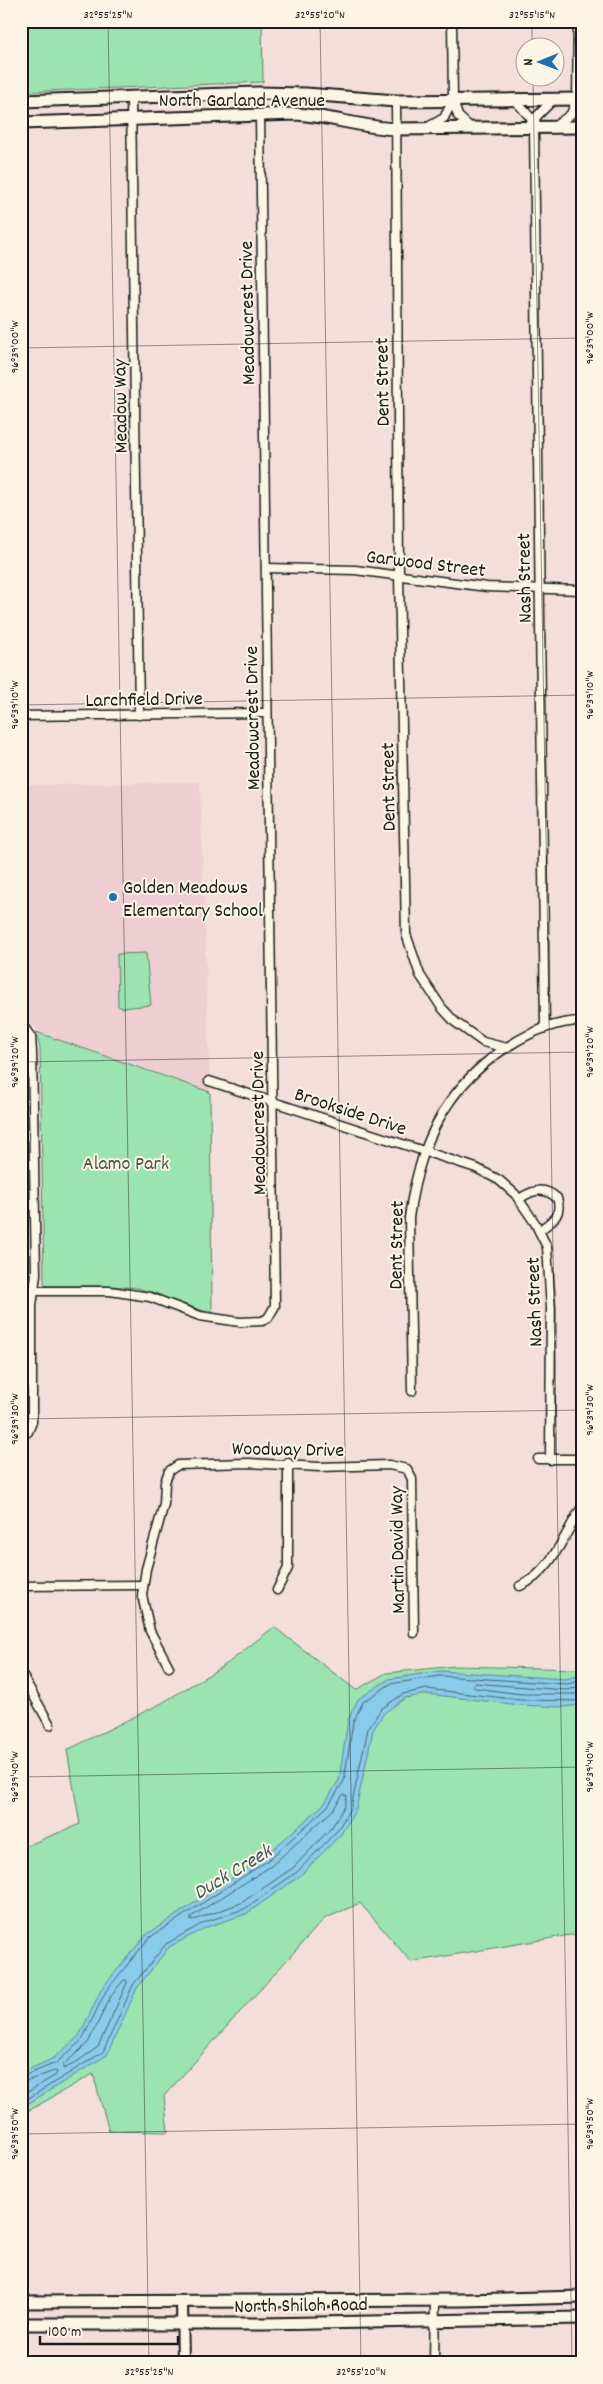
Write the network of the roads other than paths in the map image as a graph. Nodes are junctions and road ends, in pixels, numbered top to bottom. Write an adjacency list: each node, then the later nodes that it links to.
1 (452, 21): 6 (street)
2 (578, 21): 10 (street)
3 (266, 94): 4 (main road, North Garland Avenue); 9 (main road, North Garland Avenue); 11 (main road)
4 (131, 96): 8 (main road, North Garland Avenue); 12 (street, Meadow Way)
5 (554, 99): 7 (main road, North Garland Avenue); 10 (main road, North Garland Avenue); 14 (street)
6 (453, 100): 7 (main road, North Garland Avenue); 9 (main road, North Garland Avenue); 17 (street); 19 (street)
7 (514, 100): 14 (street)
8 (21, 101)
9 (396, 101): 18 (street, Dent Street)
10 (580, 102): 15 (street)
11 (260, 115): 12 (main road, North Garland Avenue); 18 (main road, North Garland Avenue); 20 (street, Meadowcrest Drive)
12 (131, 119): 13 (main road, North Garland Avenue); 25 (street, Meadow Way)
13 (21, 122)
14 (534, 127): 15 (main road, North Garland Avenue); 17 (main road, North Garland Avenue); 22 (street, Nash Street)
15 (554, 127): 16 (main road, North Garland Avenue)
16 (582, 127)
17 (471, 128): 19 (main road, North Garland Avenue)
18 (395, 129): 19 (main road, North Garland Avenue); 21 (street, Dent Street)
19 (424, 129)
20 (266, 568): 21 (street, Garwood Street); 24 (street, Meadowcrest Drive)
21 (399, 575): 22 (street, Garwood Street); 30 (street, Dent Street)
22 (540, 590): 23 (street, Garwood Street); 29 (street, Nash Street)
23 (582, 590)
24 (267, 713): 25 (street, Larchfield Drive); 32 (street, Meadowcrest Drive)
25 (139, 714): 26 (street, Larchfield Drive)
26 (21, 716)
27 (582, 1020): 29 (street)
28 (21, 1023): 36 (street)
29 (545, 1028): 30 (street)
30 (507, 1048): 33 (street, Dent Street)
31 (209, 1081): 32 (street, Brookside Drive)
32 (273, 1102): 33 (street, Brookside Drive); 36 (street, Meadowcrest Drive)
33 (425, 1151): 34 (street, Nash Street); 38 (street, Dent Street)
34 (519, 1199): 35 (street, Nash Street); 35 (street)
35 (540, 1231): 42 (street, Nash Street)
36 (35, 1291): 37 (street); 39 (street)
37 (21, 1292)
38 (412, 1391)
39 (24, 1434)
40 (538, 1459): 42 (street)
41 (582, 1459): 42 (street)
42 (550, 1460)
43 (288, 1464): 44 (street, Woodway Drive); 46 (street, Woodway Drive); 49 (street)
44 (407, 1469): 50 (street, Martin David Way)
45 (582, 1507): 48 (street)
46 (143, 1585): 47 (street); 51 (street)
47 (21, 1586)
48 (520, 1586)
49 (277, 1590)
50 (414, 1633)
51 (169, 1667)
52 (21, 1673): 53 (street)
53 (50, 1725)
54 (582, 2297): 55 (main road, North Shiloh Road)
55 (435, 2300): 58 (main road, North Shiloh Road); 60 (street)
56 (21, 2302): 57 (main road, North Shiloh Road)
57 (100, 2302): 58 (main road, North Shiloh Road); 62 (main road)
58 (182, 2302): 63 (street)
59 (582, 2318): 60 (main road, North Shiloh Road)
60 (434, 2321): 63 (main road, North Shiloh Road); 65 (street)
61 (21, 2324): 62 (main road, North Shiloh Road)
62 (100, 2324): 63 (main road, North Shiloh Road)
63 (182, 2324): 64 (street)
64 (183, 2363)
65 (434, 2363)

